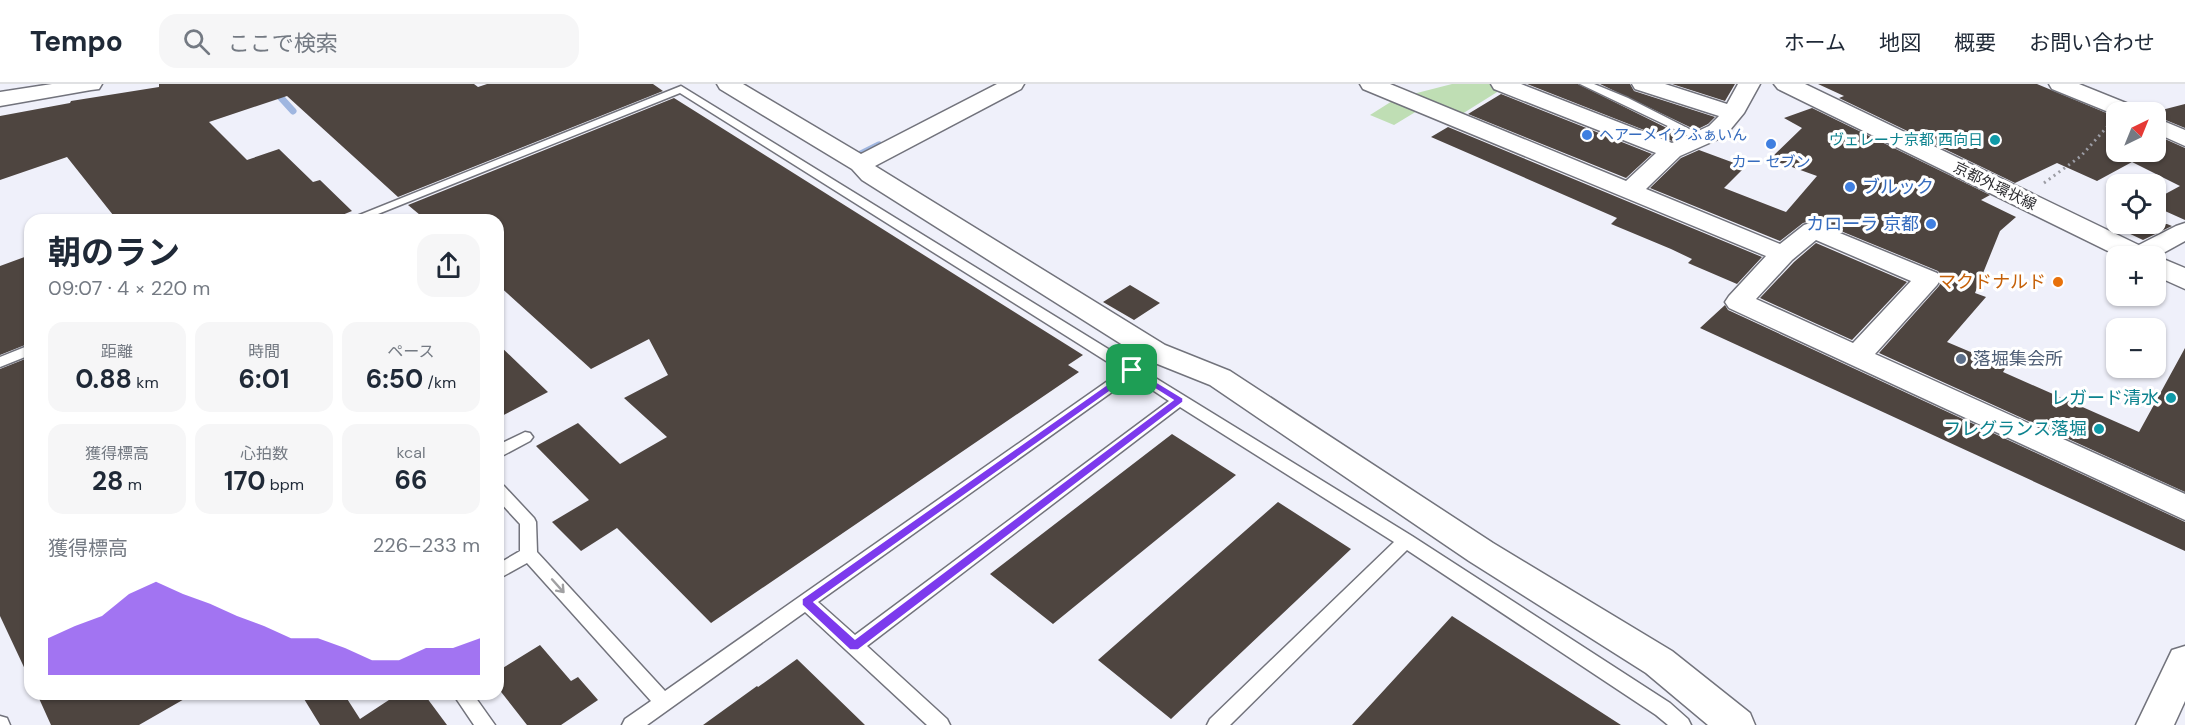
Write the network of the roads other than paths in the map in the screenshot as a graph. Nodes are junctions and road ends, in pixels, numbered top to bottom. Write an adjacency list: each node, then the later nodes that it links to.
1 (92, 84): 13 (street)
2 (728, 84): 20 (street)
3 (1013, 84): 20 (street)
4 (1371, 84): 12 (street)
5 (1502, 84): 19 (street)
6 (1585, 84): 17 (lane)
7 (1642, 84): 15 (street)
8 (1749, 84): 15 (street)
9 (1786, 84): 24 (main road, 京都外環状線)
10 (2060, 84): 14 (street)
11 (1424, 86): 12 (street)
12 (1397, 93): 21 (street)
13 (0, 99)
14 (2106, 103)
15 (1733, 113): 17 (street)
16 (2166, 130): 18 (street)
17 (1700, 137): 19 (street)
18 (2185, 139)
19 (1672, 151): 21 (street)
20 (860, 164): 51 (street)
21 (1630, 190): 26 (street)
22 (368, 214): 32 (lane)
23 (2185, 231): 25 (street)
24 (2118, 246)
25 (2163, 246)
26 (1783, 254): 30 (street); 30 (street)
27 (2166, 270): 28 (main road, 京都外環状線)
28 (2185, 280)
29 (24, 352): 31 (lane)
30 (1857, 356): 37 (street)
31 (0, 362)
32 (1132, 370): 33 (lane); 41 (lane)
33 (1180, 400): 38 (lane); 42 (lane)
34 (525, 437): 35 (lane)
35 (504, 449)
36 (504, 496): 39 (lane)
37 (2185, 508)
38 (1406, 541): 49 (lane); 50 (lane)
39 (529, 554): 40 (lane); 45 (lane, one-way to 45)
40 (504, 569)
41 (806, 602): 42 (lane); 45 (lane)
42 (854, 646): 48 (lane)
43 (2185, 661): 52 (street)
44 (466, 700): 46 (lane)
45 (664, 703): 47 (lane)
46 (485, 725)
47 (632, 725)
48 (940, 725)
49 (1217, 725)
50 (1681, 725)
51 (1737, 725)
52 (2155, 725)

